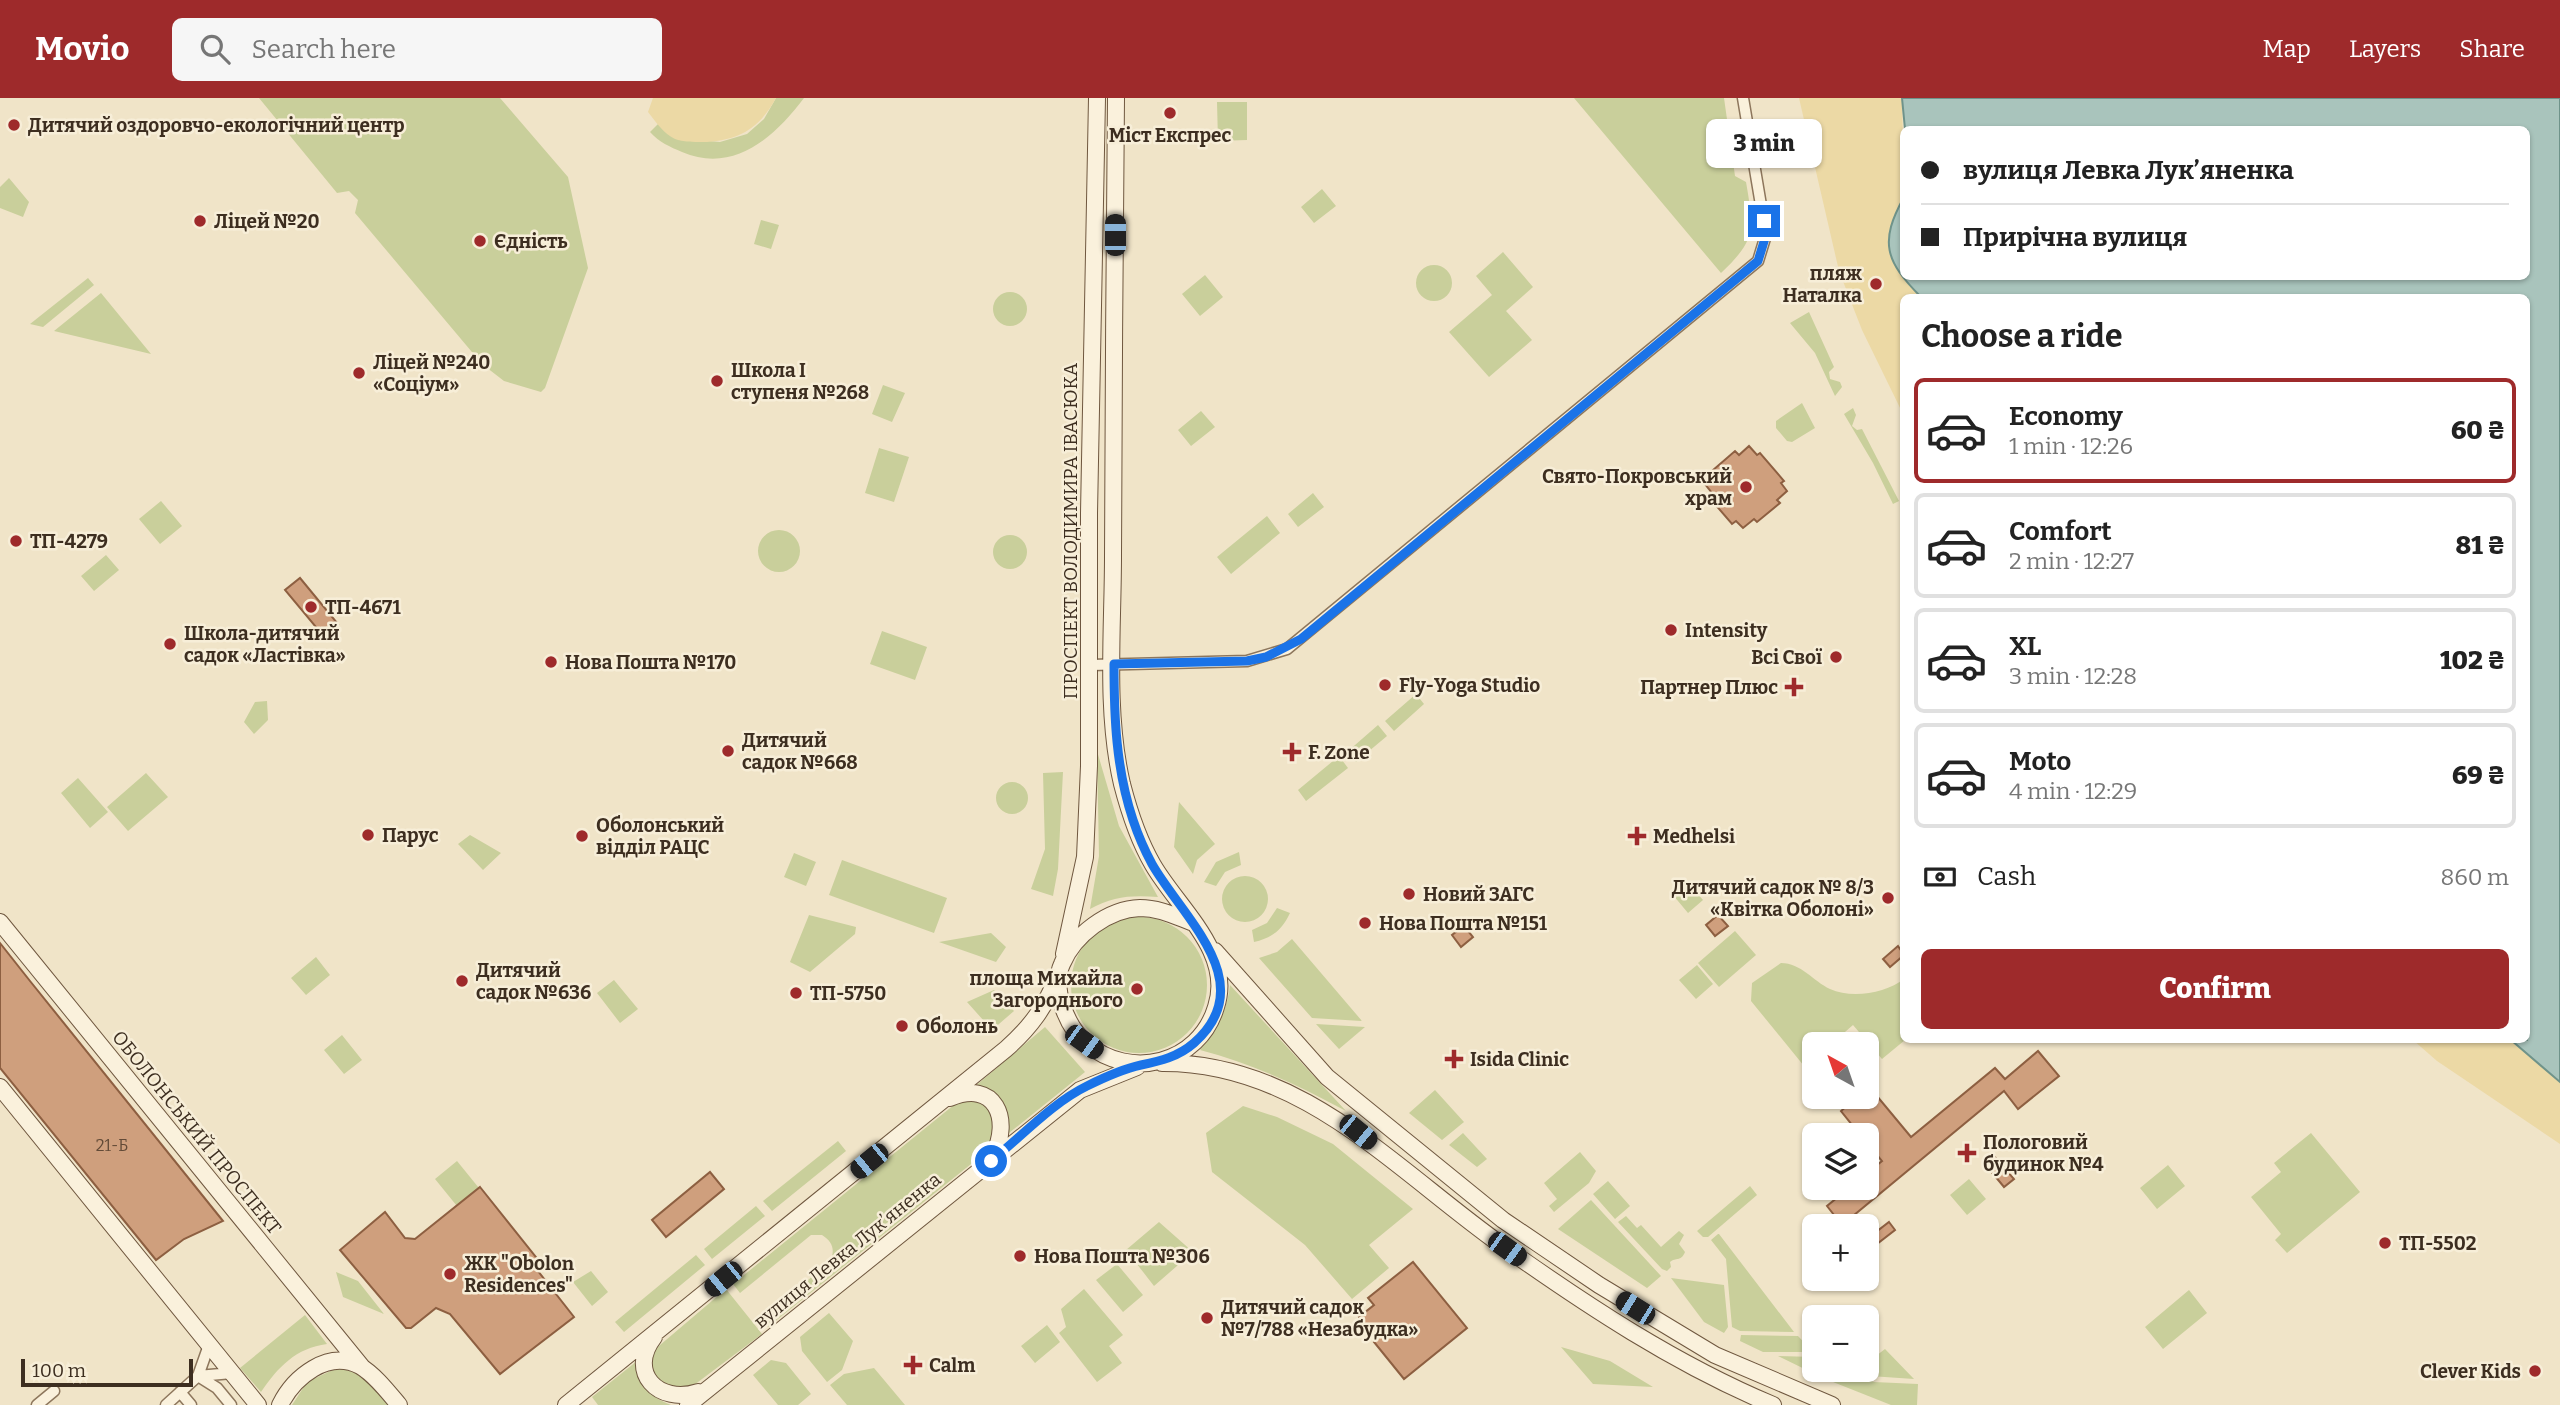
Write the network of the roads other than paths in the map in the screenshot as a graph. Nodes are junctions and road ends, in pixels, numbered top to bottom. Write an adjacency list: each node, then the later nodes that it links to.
1 (1097, 98): 5 (main road, ПРОСПЕКТ ВОЛОДИМИРА ІВАСЮКА)
2 (1116, 98): 4 (main road)
3 (1743, 98): 4 (street)
4 (1114, 664): 5 (street); 7 (main road)
5 (1091, 665): 9 (main road, ПРОСПЕКТ ВОЛОДИМИРА ІВАСЮКА)
6 (0, 922): 16 (main road, ОБОЛОНСЬКИЙ ПРОСПЕКТ)
7 (1191, 922): 8 (main road); 9 (main road)
8 (1209, 944): 10 (main road); 32 (main road)
9 (1060, 968): 10 (main road); 12 (main road)
10 (1149, 1064): 13 (main road, вулиця Левка Лукʼяненка); 31 (main road)
11 (0, 1087): 15 (main road)
12 (943, 1101): 13 (main road); 14 (main road)
13 (991, 1161): 19 (main road, вулиця Левка Лукʼяненка)
14 (660, 1329): 19 (main road); 29 (main road)
15 (209, 1345): 17 (main road); 18 (street)
16 (362, 1367): 27 (main road); 28 (main road, ОБОЛОНСЬКИЙ ПРОСПЕКТ)
17 (232, 1373): 18 (street); 26 (main road)
18 (198, 1376): 21 (street); 25 (street)
19 (714, 1384): 30 (main road, вулиця Левка Лукʼяненка)
20 (54, 1391): 22 (street)
21 (180, 1392): 23 (street); 24 (street)
22 (37, 1405)
23 (166, 1405)
24 (191, 1405)
25 (230, 1405)
26 (258, 1405)
27 (280, 1405)
28 (399, 1405)
29 (566, 1405)
30 (688, 1405)
31 (1773, 1405)
32 (1832, 1405)

